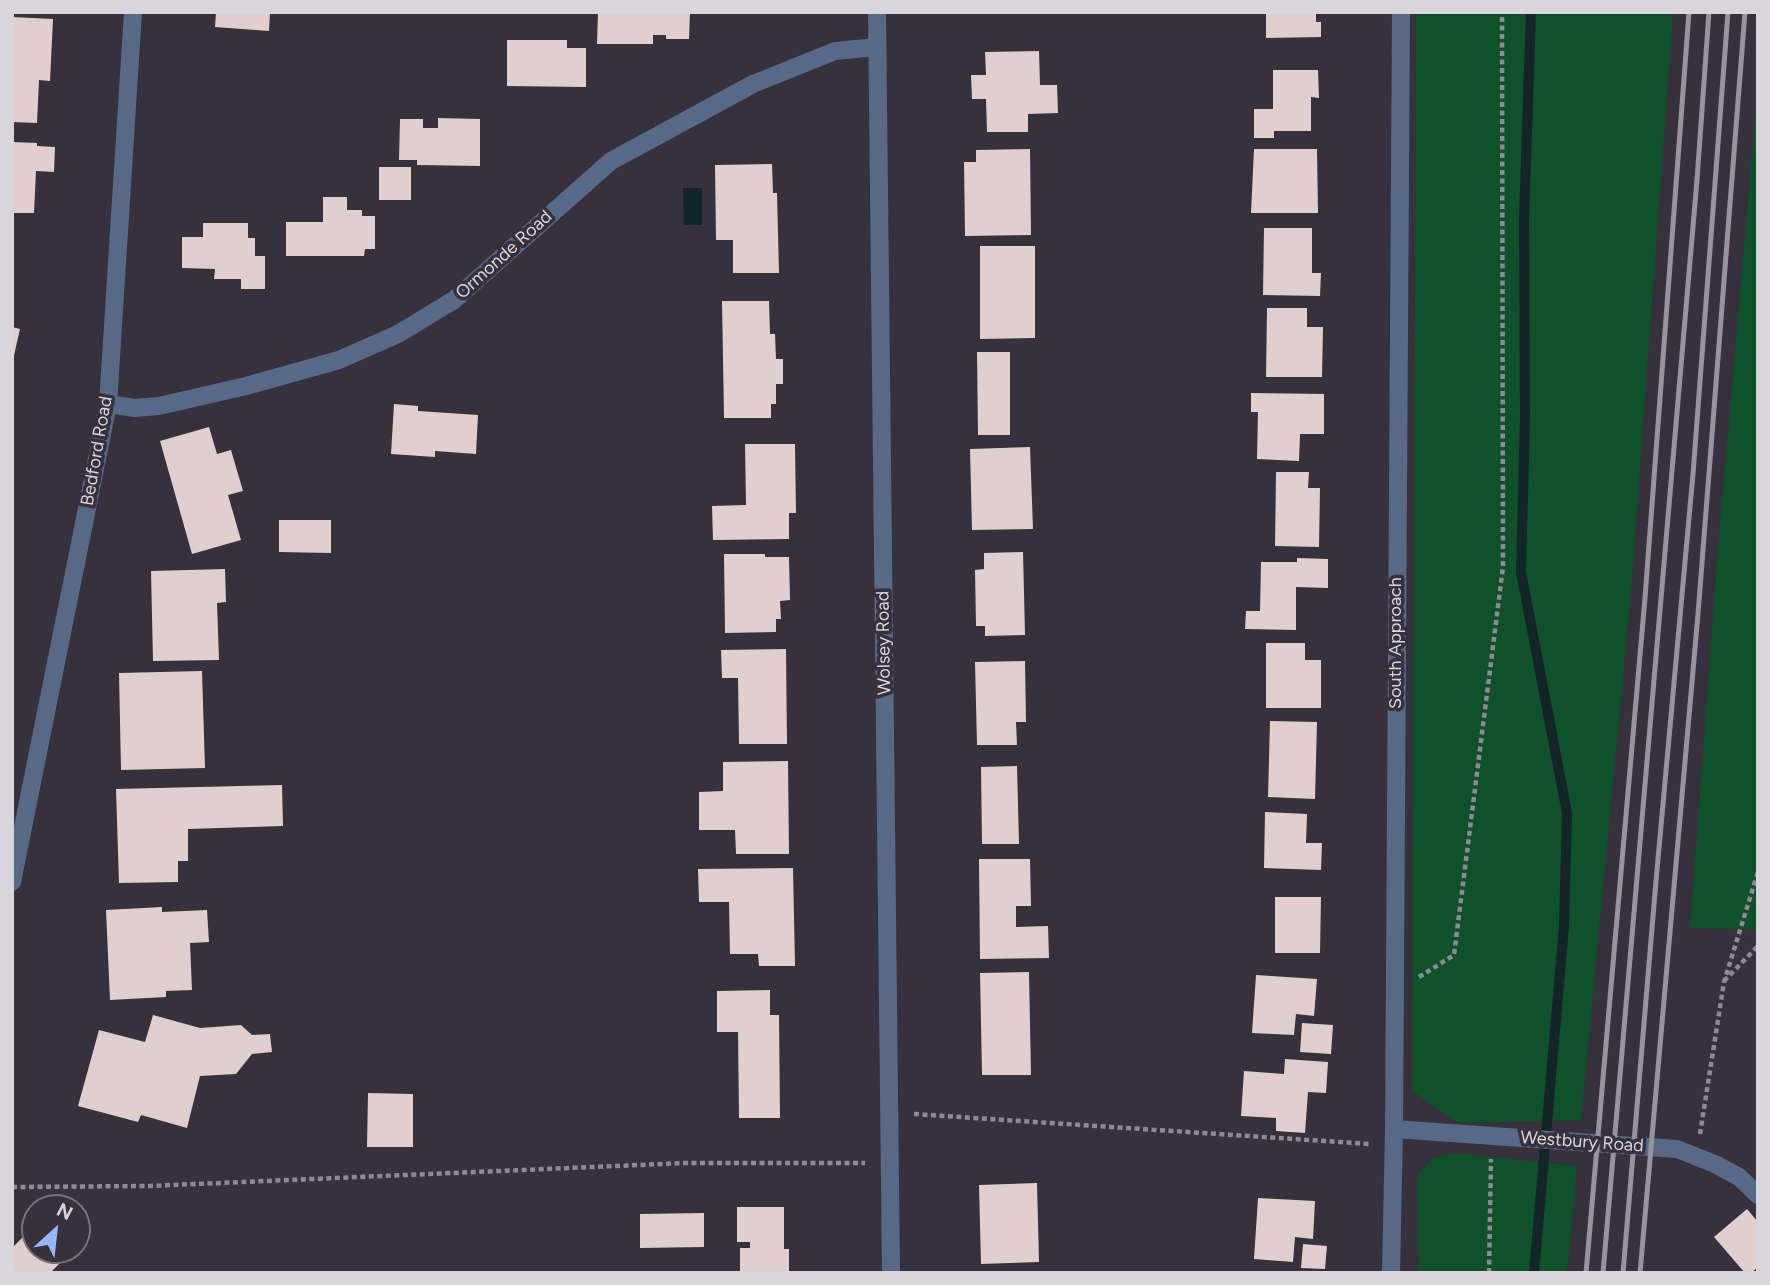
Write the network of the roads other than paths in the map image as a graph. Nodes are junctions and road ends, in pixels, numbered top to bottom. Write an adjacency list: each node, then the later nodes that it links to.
1 (133, 12): 5 (street, Bedford Road)
2 (877, 12): 4 (street, Wolsey Road)
3 (1401, 12): 7 (street, South Approach)
4 (877, 47): 5 (street, Ormonde Road); 9 (street, Wolsey Road)
5 (108, 404): 6 (street, Bedford Road)
6 (12, 882)
7 (1394, 1129): 8 (street, Westbury Road); 10 (street, South Approach)
8 (1758, 1195)
9 (891, 1273)
10 (1391, 1273)

